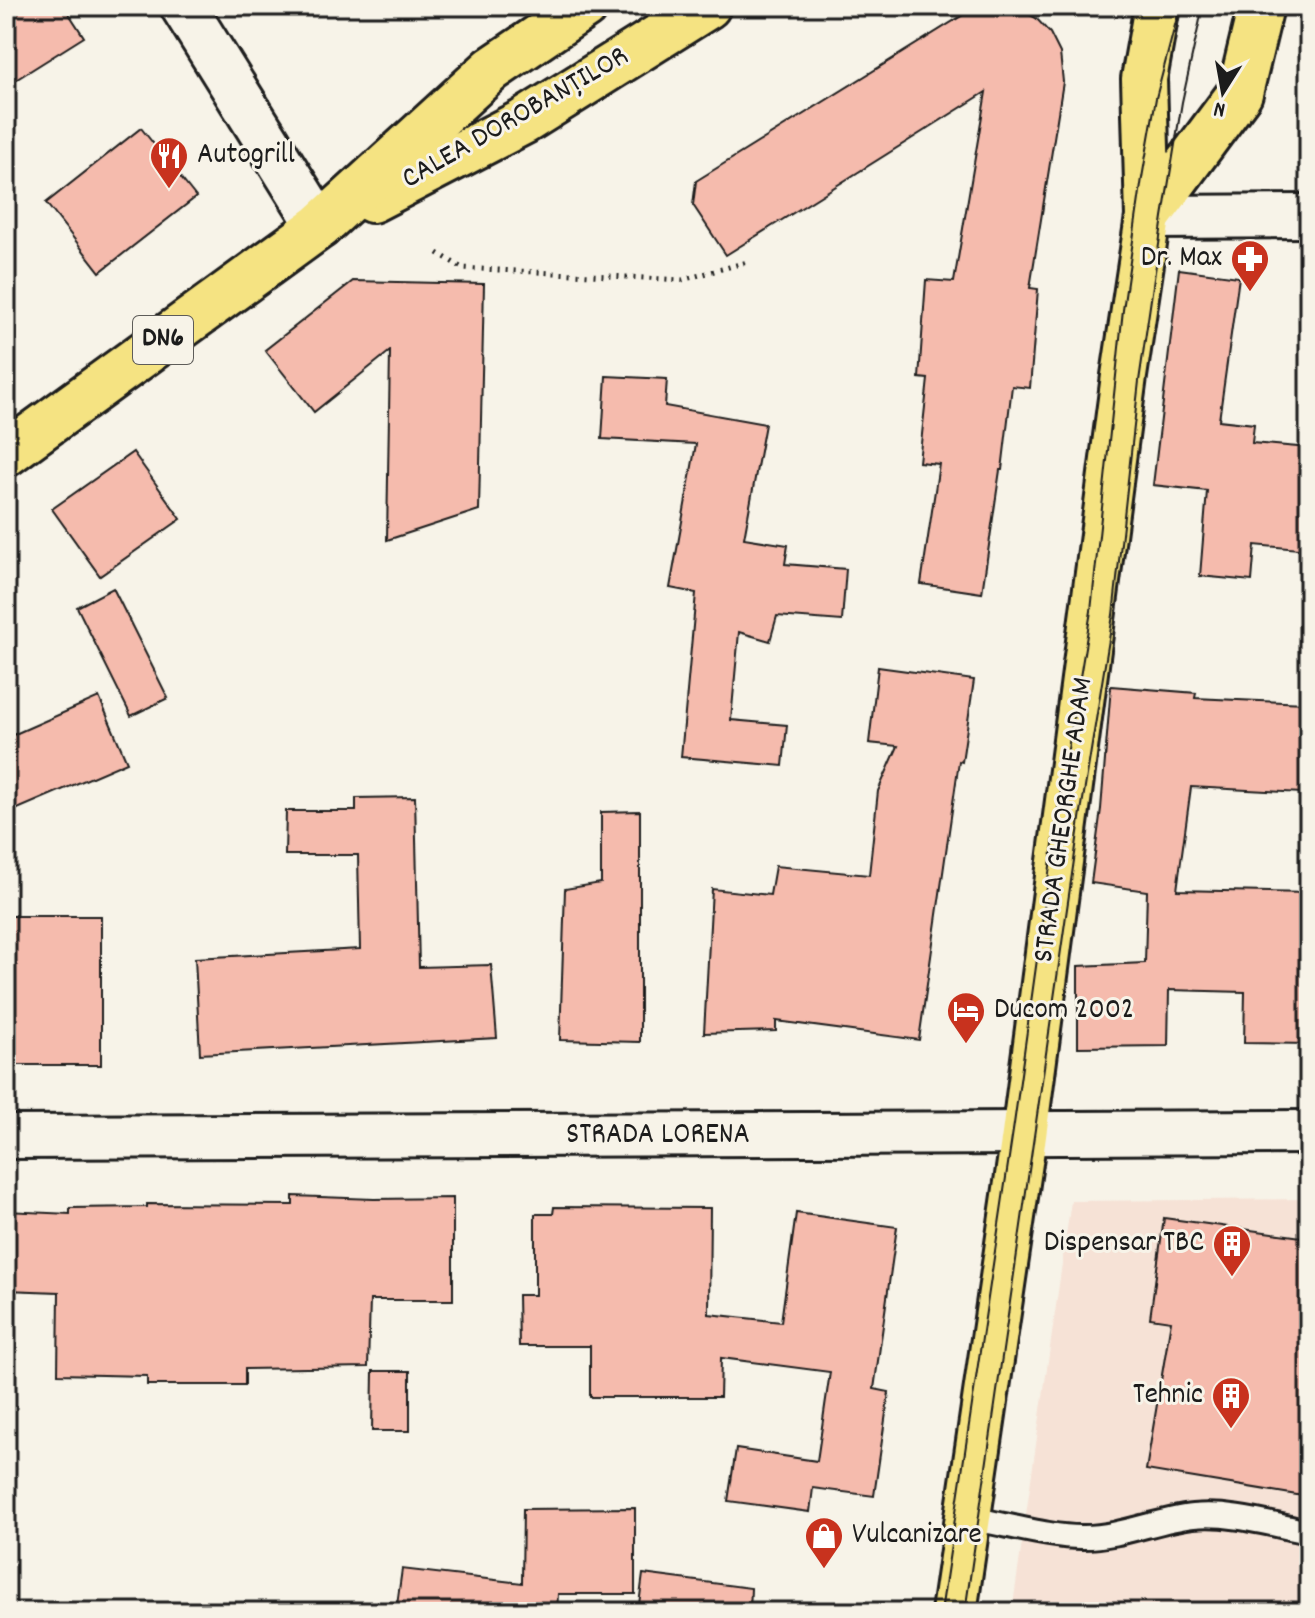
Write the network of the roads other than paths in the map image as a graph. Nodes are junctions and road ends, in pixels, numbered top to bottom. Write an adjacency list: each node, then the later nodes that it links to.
1 (183, 6): 8 (street)
2 (585, 6): 8 (main road, CALEA DOROBANȚILOR / DN6)
3 (708, 6): 8 (main road, CALEA DOROBANȚILOR / DN6)
4 (1157, 6): 7 (main road, STRADA GHEORGHE ADAM)
5 (1261, 6): 7 (main road, STRADA GHEORGHE ADAM)
6 (1309, 216): 7 (street)
7 (1148, 217): 11 (main road, STRADA GHEORGHE ADAM)
8 (320, 226): 9 (main road, CALEA DOROBANȚILOR / DN6)
9 (6, 454)
10 (1309, 1132): 11 (street, STRADA LORENA)
11 (1024, 1135): 12 (street, STRADA LORENA); 13 (main road, STRADA GHEORGHE ADAM)
12 (6, 1137)
13 (968, 1518): 14 (lane); 15 (main road, STRADA GHEORGHE ADAM)
14 (1309, 1532)
15 (954, 1612)

